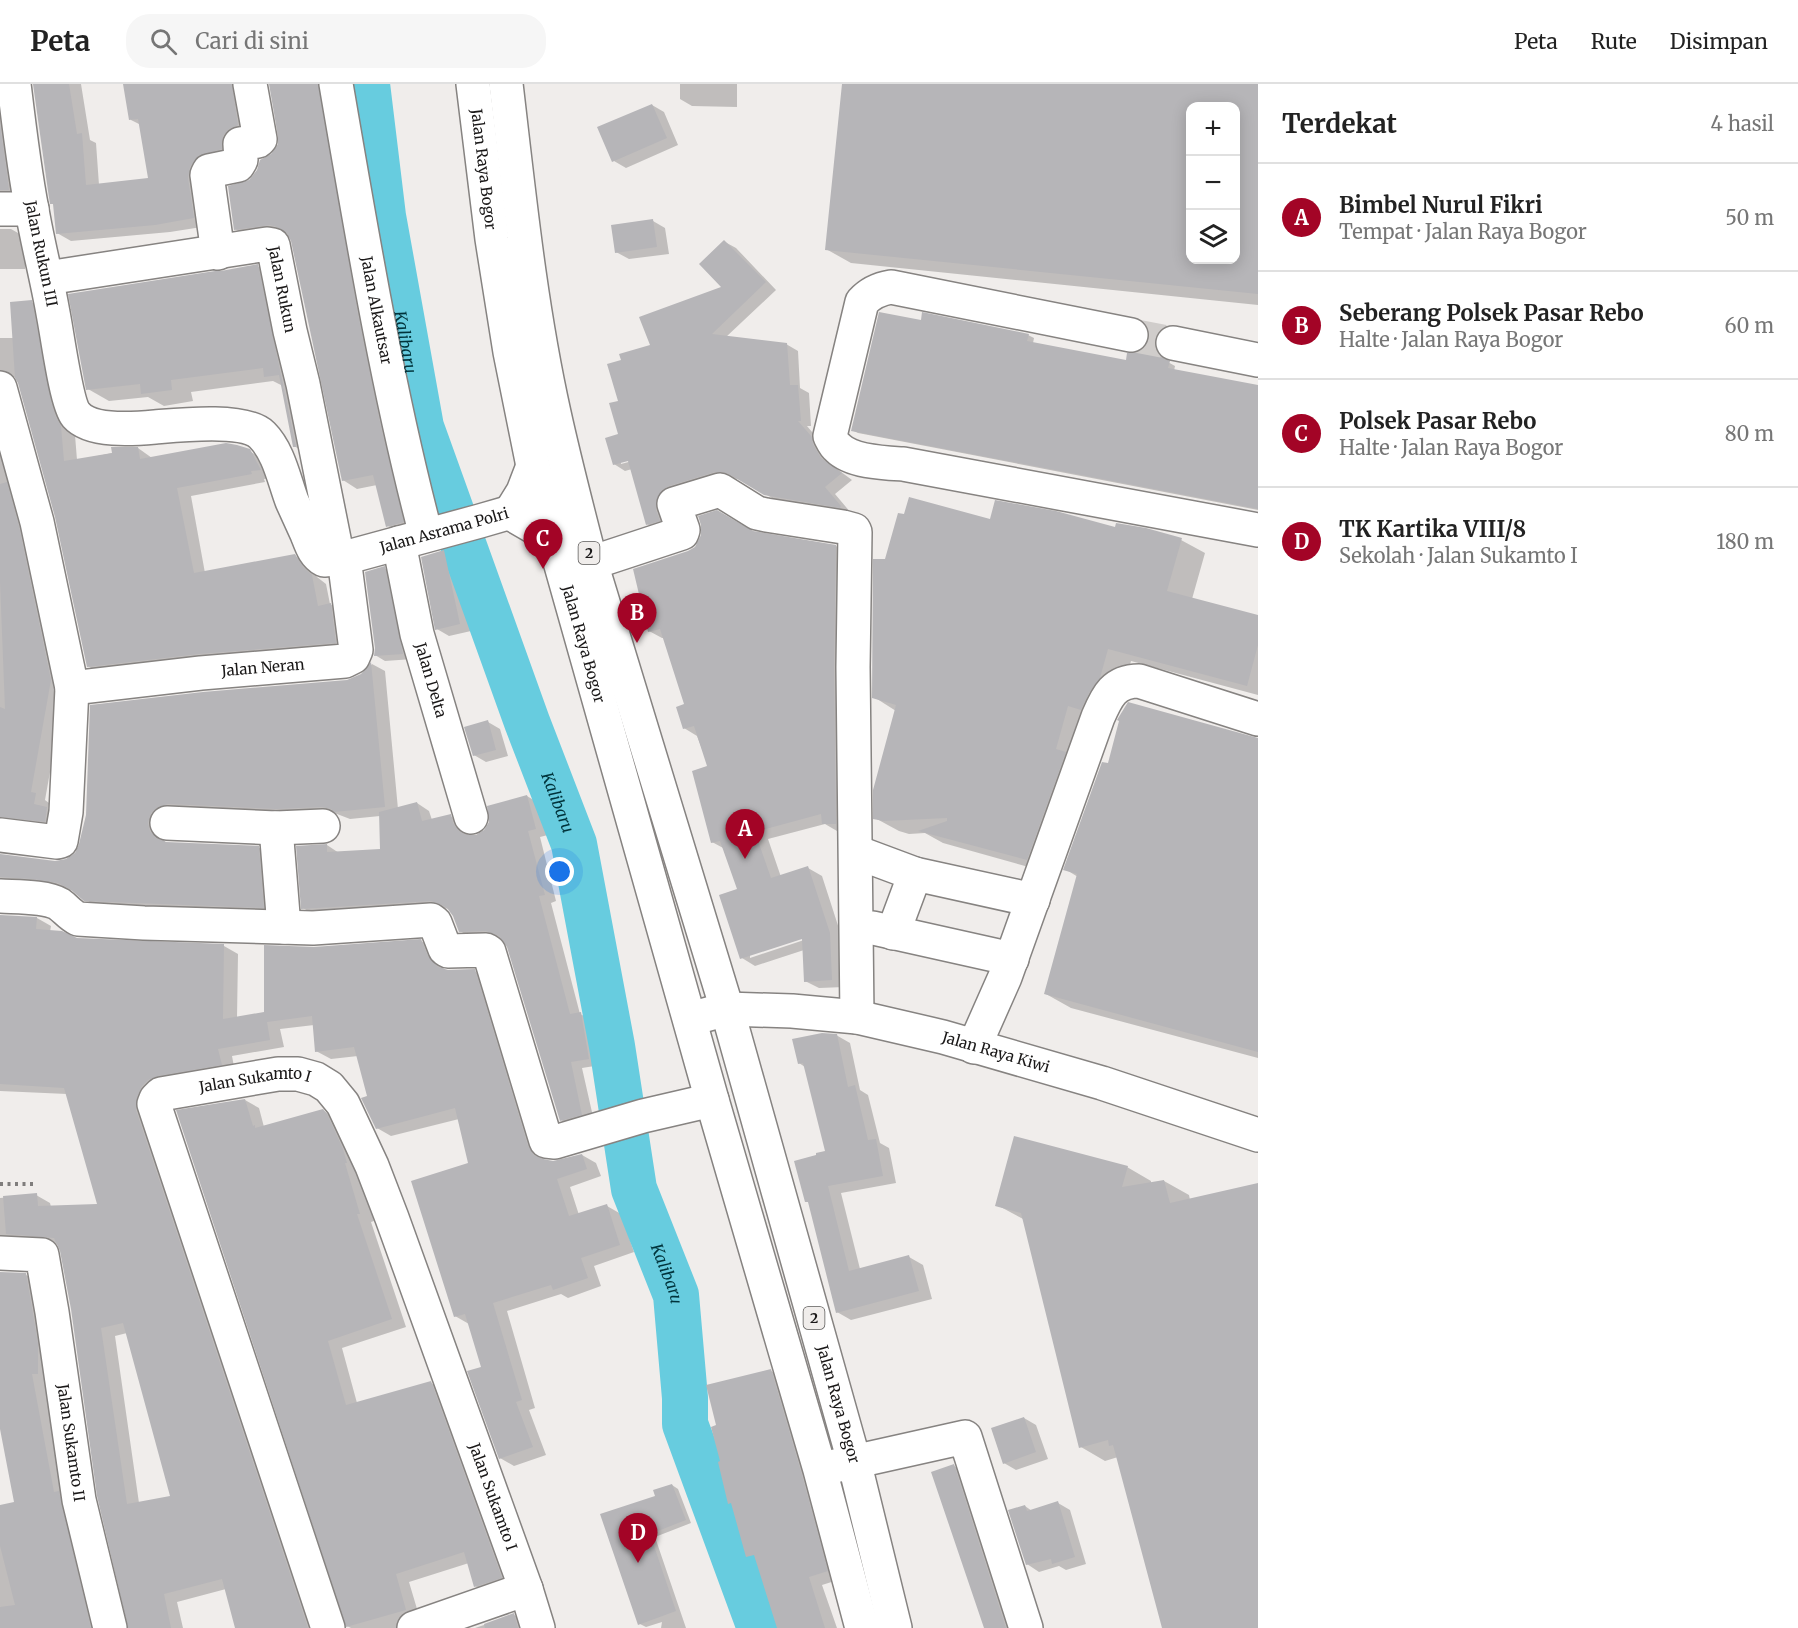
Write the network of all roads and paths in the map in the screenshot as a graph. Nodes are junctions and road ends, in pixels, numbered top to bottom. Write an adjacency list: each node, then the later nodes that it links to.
1 (250, 84): 7 (main road)
2 (336, 84): 17 (main road, Jalan Alkautsar)
3 (473, 84): 13 (main road, Jalan Raya Bogor / 2)
4 (506, 84): 14 (main road, Jalan Raya Bogor / 2)
5 (10, 87): 6 (main road, Jalan Rukun III)
6 (16, 209): 8 (main road, Jalan Rukun III)
7 (218, 253): 8 (main road, Jalan Rukun); 19 (main road, Jalan Rukun)
8 (47, 278): 19 (main road, Jalan Rukun III)
9 (1131, 335): 16 (main road)
10 (1173, 343): 11 (main road)
11 (1258, 360)
12 (2, 406): 21 (main road)
13 (533, 466): 14 (main road, Jalan Raya Bogor / 2); 15 (main road)
14 (558, 498): 15 (main road, Jalan Asrama Polri); 18 (main road, Jalan Raya Bogor / 2); 20 (main road, Jalan Raya Bogor / 2)
15 (495, 517): 17 (main road, Jalan Asrama Polri); 18 (main road)
16 (1258, 530)
17 (424, 536): 19 (main road, Jalan Asrama Polri); 23 (main road, Jalan Delta)
18 (554, 542): 38 (main road, Jalan Raya Bogor / 2)
19 (333, 556): 21 (main road, Jalan Neran)
20 (591, 563): 28 (main road); 36 (main road, Jalan Raya Bogor / 2)
21 (72, 688): 27 (main road)
22 (1258, 719): 31 (main road)
23 (471, 817)
24 (167, 823): 26 (main road)
25 (323, 826): 26 (main road)
26 (276, 828): 33 (main road)
27 (0, 835)
28 (856, 852): 29 (main road); 32 (main road)
29 (915, 873): 31 (main road); 34 (main road)
30 (0, 896): 33 (main road)
31 (1033, 900): 35 (main road)
32 (857, 925): 34 (main road); 37 (main road)
33 (284, 927): 40 (main road)
34 (893, 933): 35 (main road)
35 (1012, 959): 39 (main road)
36 (727, 1009): 37 (main road, Jalan Raya Kiwi); 38 (main road); 45 (main road, Jalan Raya Bogor / 2)
37 (857, 1017): 39 (main road, Jalan Raya Kiwi)
38 (690, 1019): 40 (main road, Jalan Raya Bogor / 2)
39 (974, 1047): 41 (main road, Jalan Raya Kiwi)
40 (712, 1100): 46 (main road, Jalan Raya Bogor / 2)
41 (1258, 1135)
42 (0, 1184): 43 (path)
43 (35, 1184)
44 (0, 1253): 48 (main road, Jalan Sukamto II)
45 (854, 1461): 46 (main road); 53 (main road, Jalan Raya Bogor / 2); 54 (main road)
46 (820, 1470): 52 (main road, Jalan Raya Bogor / 2)
47 (526, 1589): 49 (main road, Jalan Sukamto I); 50 (main road); 51 (main road, Jalan Sukamto I)
48 (110, 1628)
49 (328, 1628)
50 (414, 1628)
51 (538, 1628)
52 (862, 1628)
53 (896, 1628)
54 (1026, 1628)

